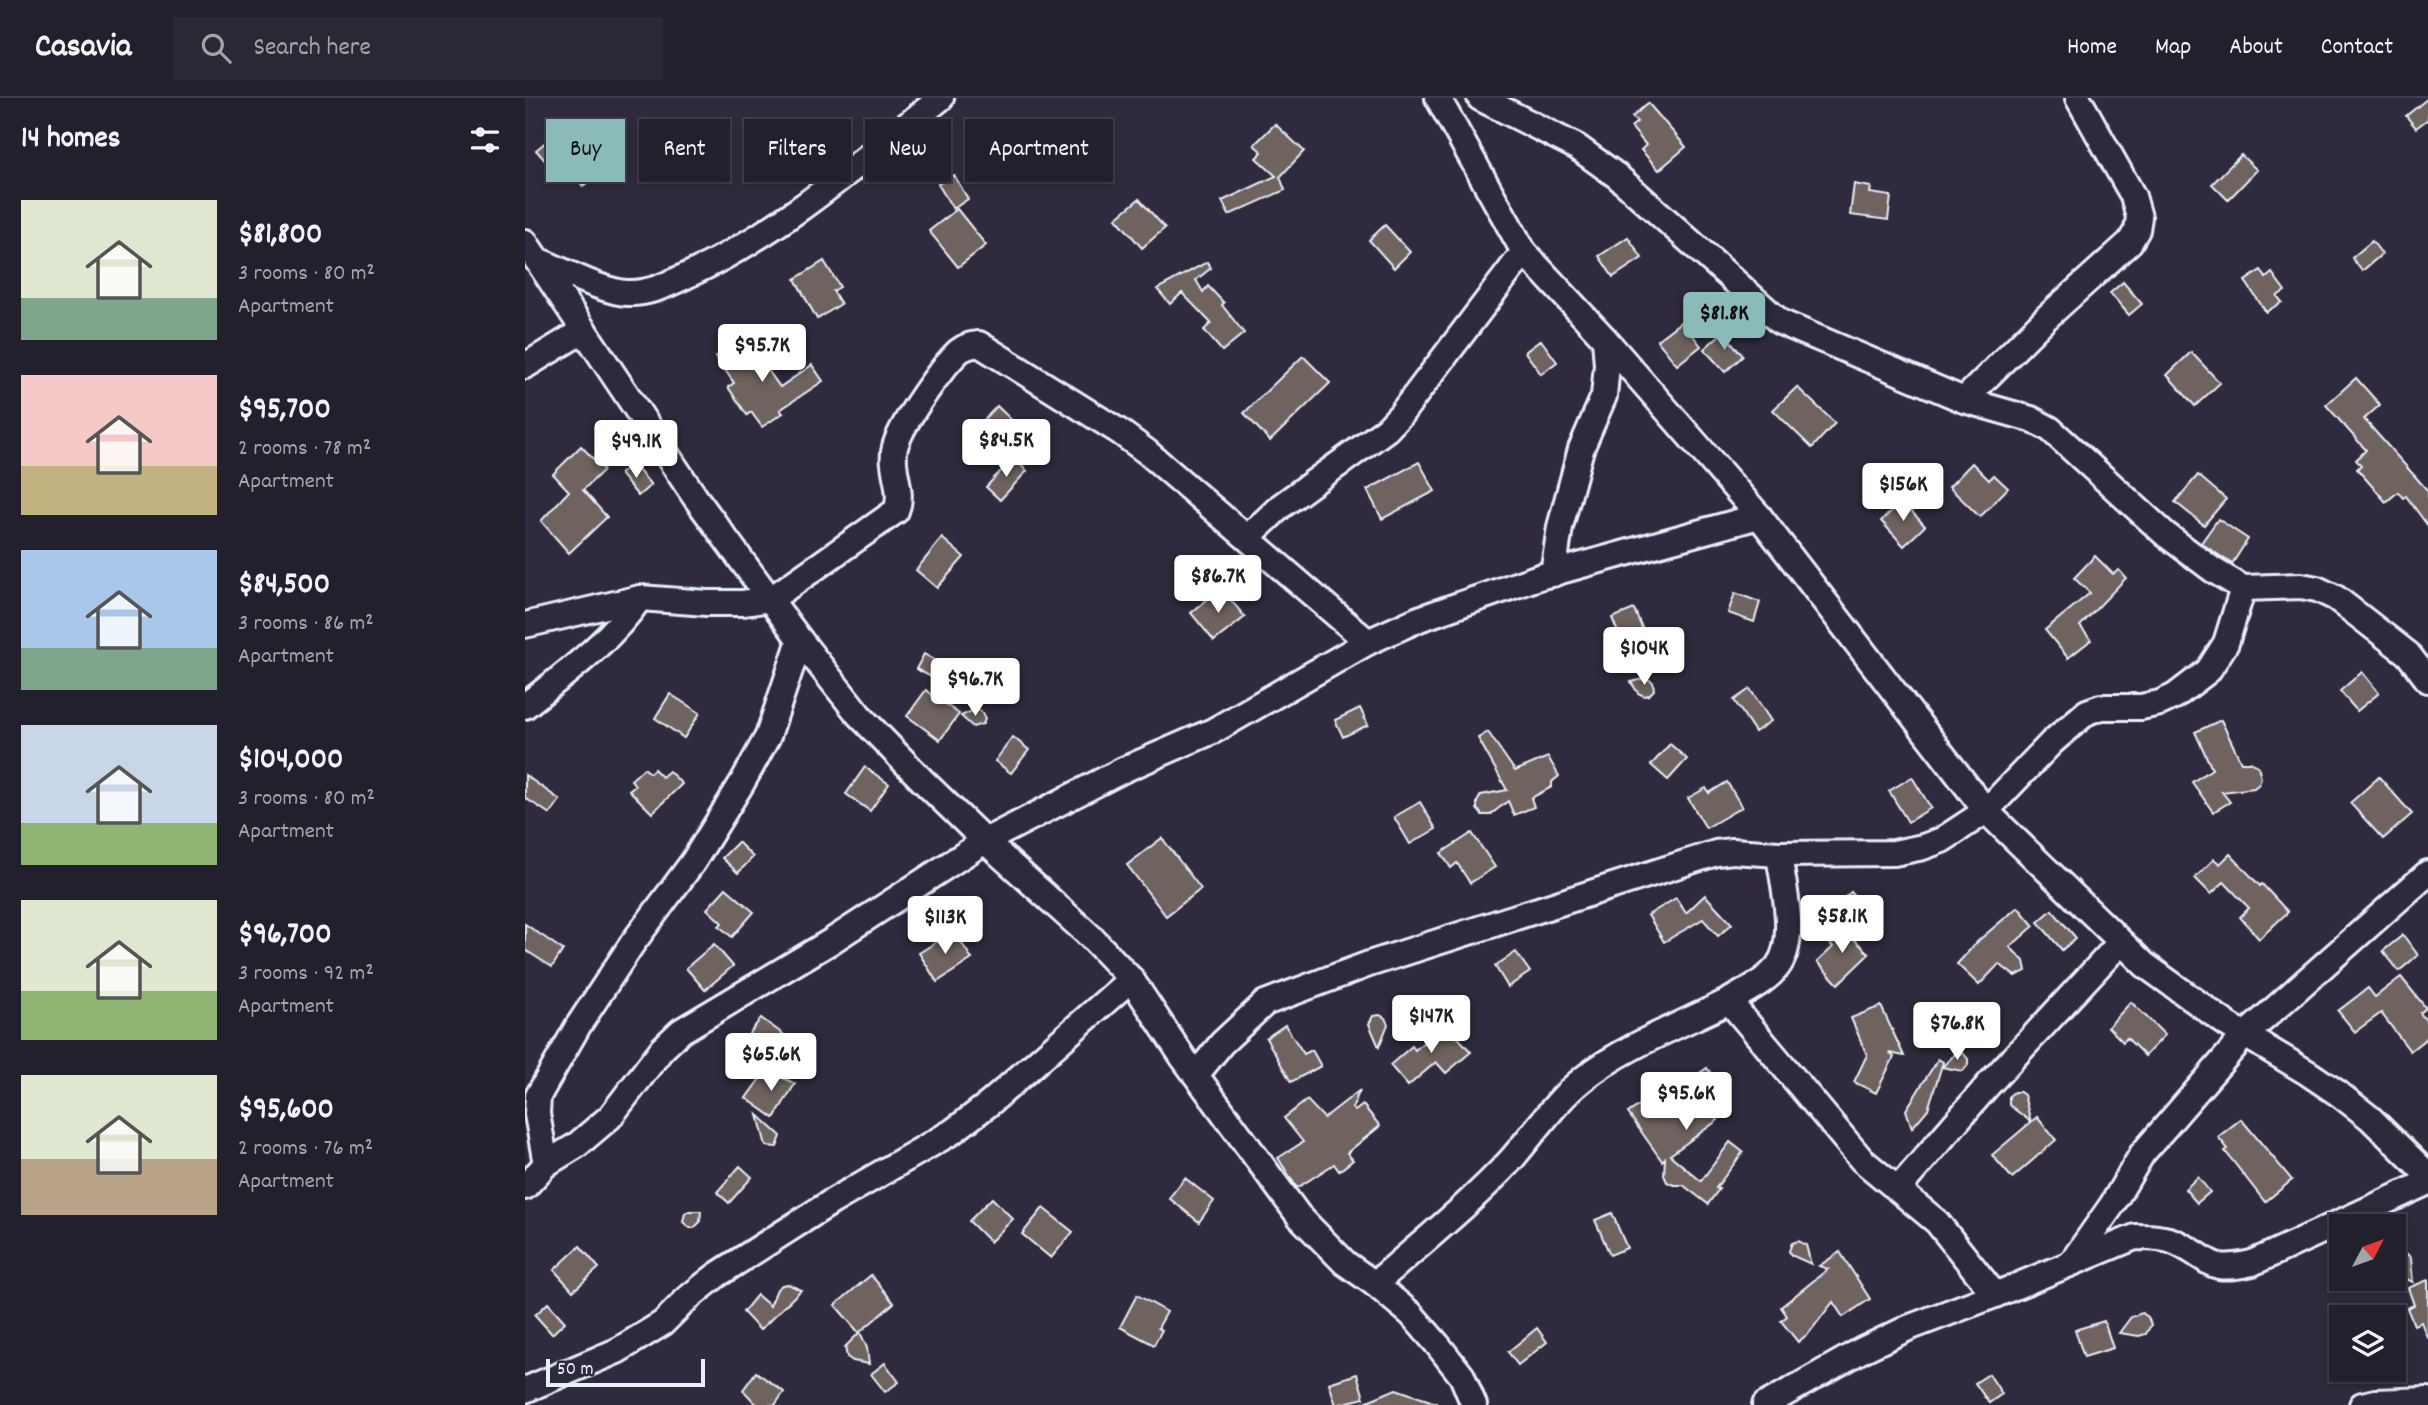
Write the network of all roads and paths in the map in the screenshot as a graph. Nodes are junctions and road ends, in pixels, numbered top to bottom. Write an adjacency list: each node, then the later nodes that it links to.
1 (941, 98): 5 (street)
2 (1438, 98): 6 (street)
3 (1480, 98): 10 (street)
4 (2078, 98): 10 (street)
5 (531, 251): 7 (street)
6 (1524, 253): 8 (street); 12 (street)
7 (584, 330): 9 (street); 16 (street)
8 (1605, 338): 11 (street); 13 (street)
9 (525, 366)
10 (1964, 400): 14 (street)
11 (1759, 516): 13 (street); 23 (street)
12 (1248, 537): 16 (street); 19 (street)
13 (1553, 574): 19 (street)
14 (2243, 588): 20 (street); 23 (street)
15 (640, 598): 16 (street); 17 (street); 22 (street)
16 (771, 599): 18 (street)
17 (525, 625)
18 (800, 640): 24 (street); 32 (street)
19 (1369, 642): 24 (street)
20 (2418, 647): 21 (street)
21 (2428, 680)
22 (525, 706)
23 (1986, 811): 25 (street); 27 (street)
24 (985, 841): 28 (street); 32 (street)
25 (1779, 854): 29 (street); 31 (street)
26 (2428, 873): 30 (street)
27 (2120, 943): 30 (street); 36 (street)
28 (1131, 979): 31 (street); 40 (street)
29 (1729, 1001): 36 (street); 38 (street)
30 (2244, 1036): 33 (street); 37 (street)
31 (1196, 1075): 38 (street)
32 (546, 1164): 35 (street)
33 (2428, 1175)
34 (2428, 1182): 37 (street)
35 (525, 1187)
36 (1899, 1188): 39 (street)
37 (2071, 1263): 39 (street)
38 (1375, 1284): 42 (street)
39 (1995, 1295): 43 (street)
40 (525, 1390)
41 (2428, 1400): 44 (street)
42 (1474, 1405)
43 (1765, 1405)
44 (2362, 1405)

